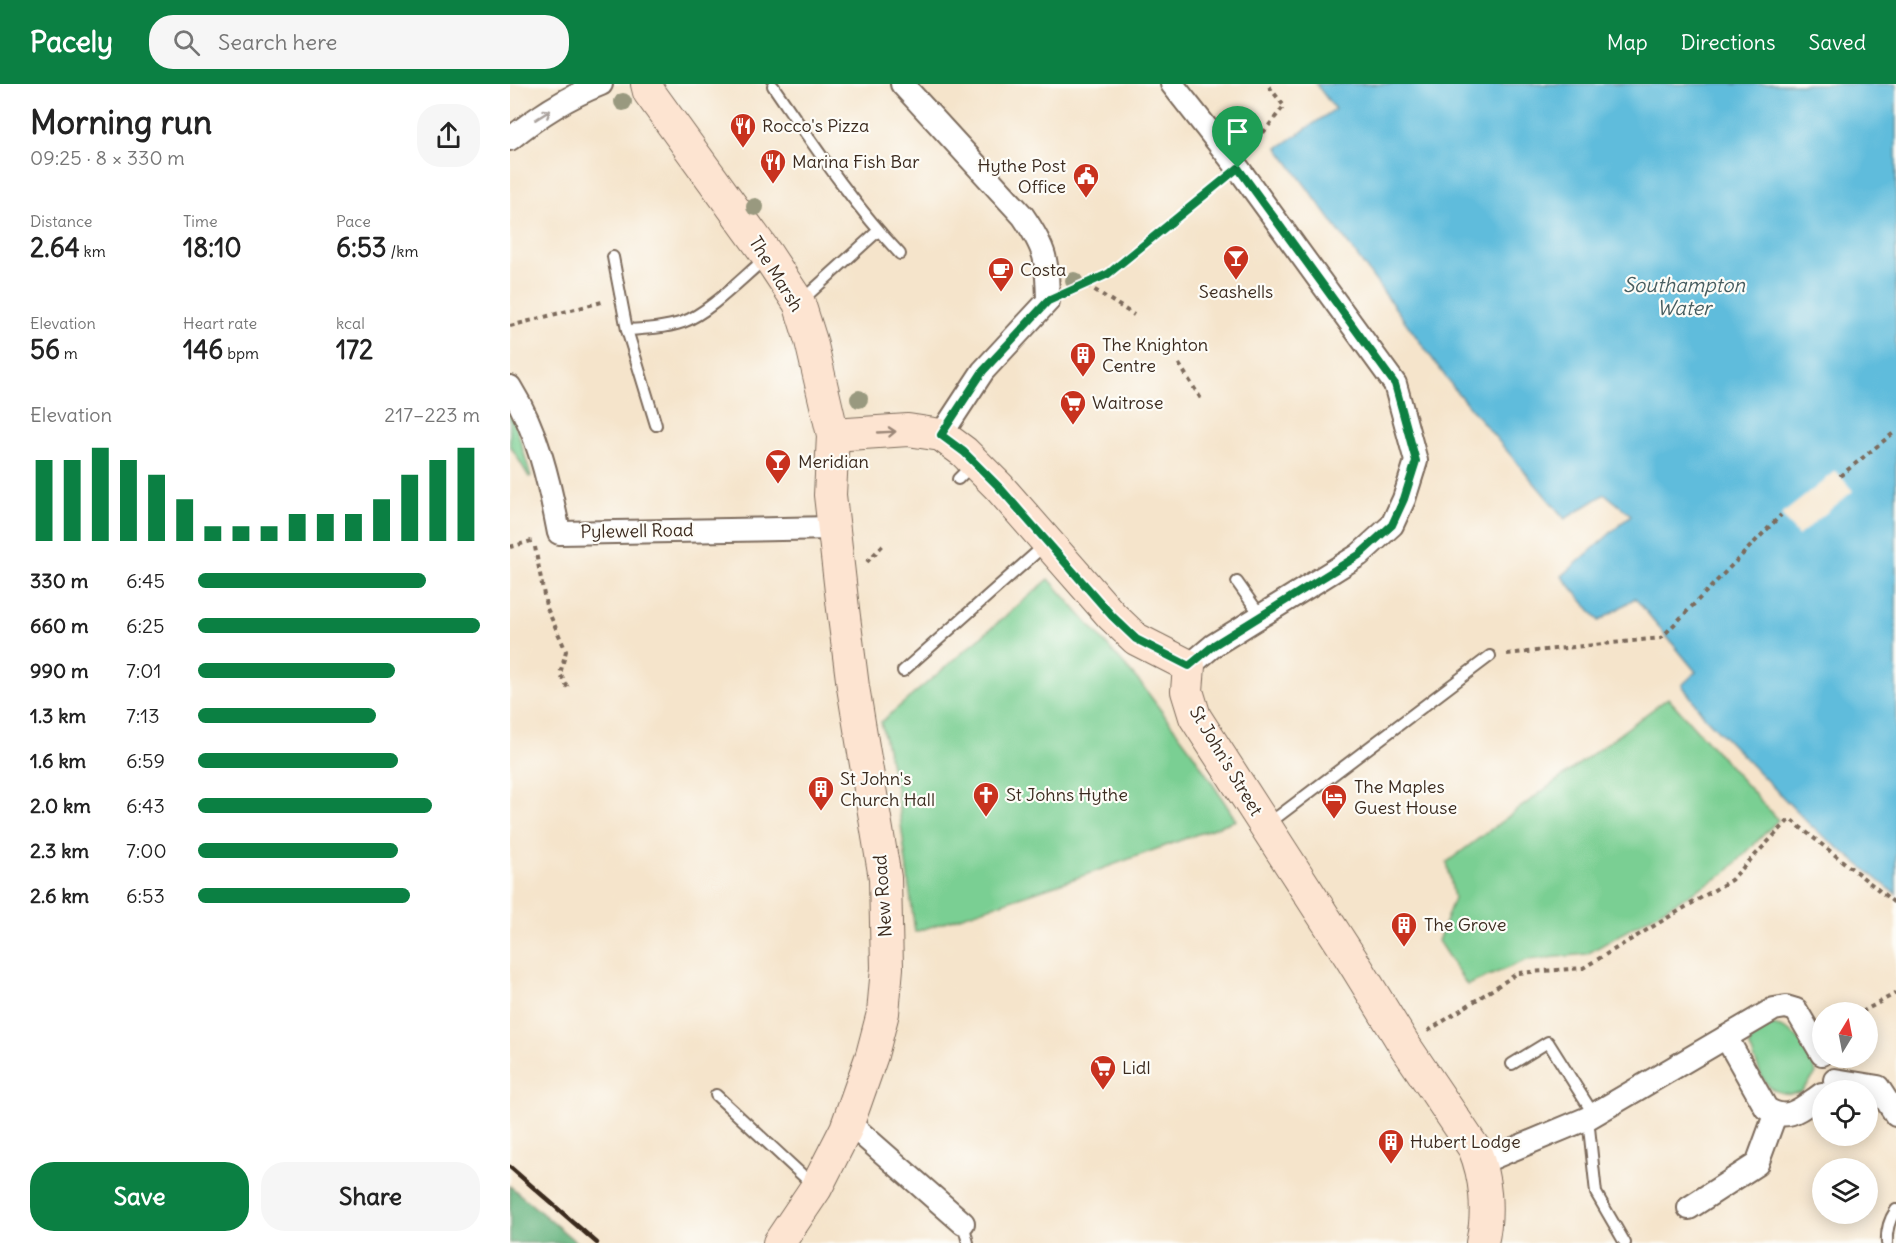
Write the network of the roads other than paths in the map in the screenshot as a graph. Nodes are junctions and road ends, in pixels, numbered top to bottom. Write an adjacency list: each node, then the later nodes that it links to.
1 (601, 84): 6 (street, one-way to 1)
2 (647, 84): 9 (street, The Marsh)
3 (902, 84): 16 (street)
4 (1172, 84): 20 (street)
5 (773, 86): 7 (lane)
6 (510, 139)
7 (878, 231): 8 (lane); 11 (lane)
8 (900, 254)
9 (768, 256): 11 (street, The Marsh); 12 (lane)
10 (613, 257): 12 (lane)
11 (799, 303): 15 (street, The Marsh)
12 (627, 330): 14 (lane)
13 (510, 387): 17 (street, Pylewell Road)
14 (656, 425)
15 (833, 435): 16 (street, one-way to 16); 17 (street, The Marsh)
16 (941, 435): 18 (street)
17 (834, 528): 34 (street, New Road)
18 (1047, 542): 22 (street); 23 (lane)
19 (1237, 582): 20 (lane)
20 (1261, 616): 22 (street)
21 (1490, 656): 24 (lane)
22 (1189, 666): 24 (street, St John's Street)
23 (903, 671)
24 (1266, 826): 35 (street, St John's Street)
25 (1812, 1036): 26 (street)
26 (1726, 1037): 31 (street); 33 (street)
27 (1512, 1064): 33 (lane)
28 (1878, 1087): 32 (street)
29 (716, 1095): 36 (lane)
30 (1812, 1100): 31 (street)
31 (1775, 1115): 37 (street)
32 (1896, 1115)
33 (1591, 1117): 35 (street); 42 (lane)
34 (849, 1124): 36 (street, New Road); 39 (street)
35 (1480, 1163): 41 (street, St John's Street)
36 (816, 1188): 40 (street, New Road)
37 (1689, 1208)
38 (1896, 1210): 43 (lane)
39 (965, 1233)
40 (778, 1243)
41 (1482, 1243)
42 (1625, 1243)
43 (1887, 1243)

